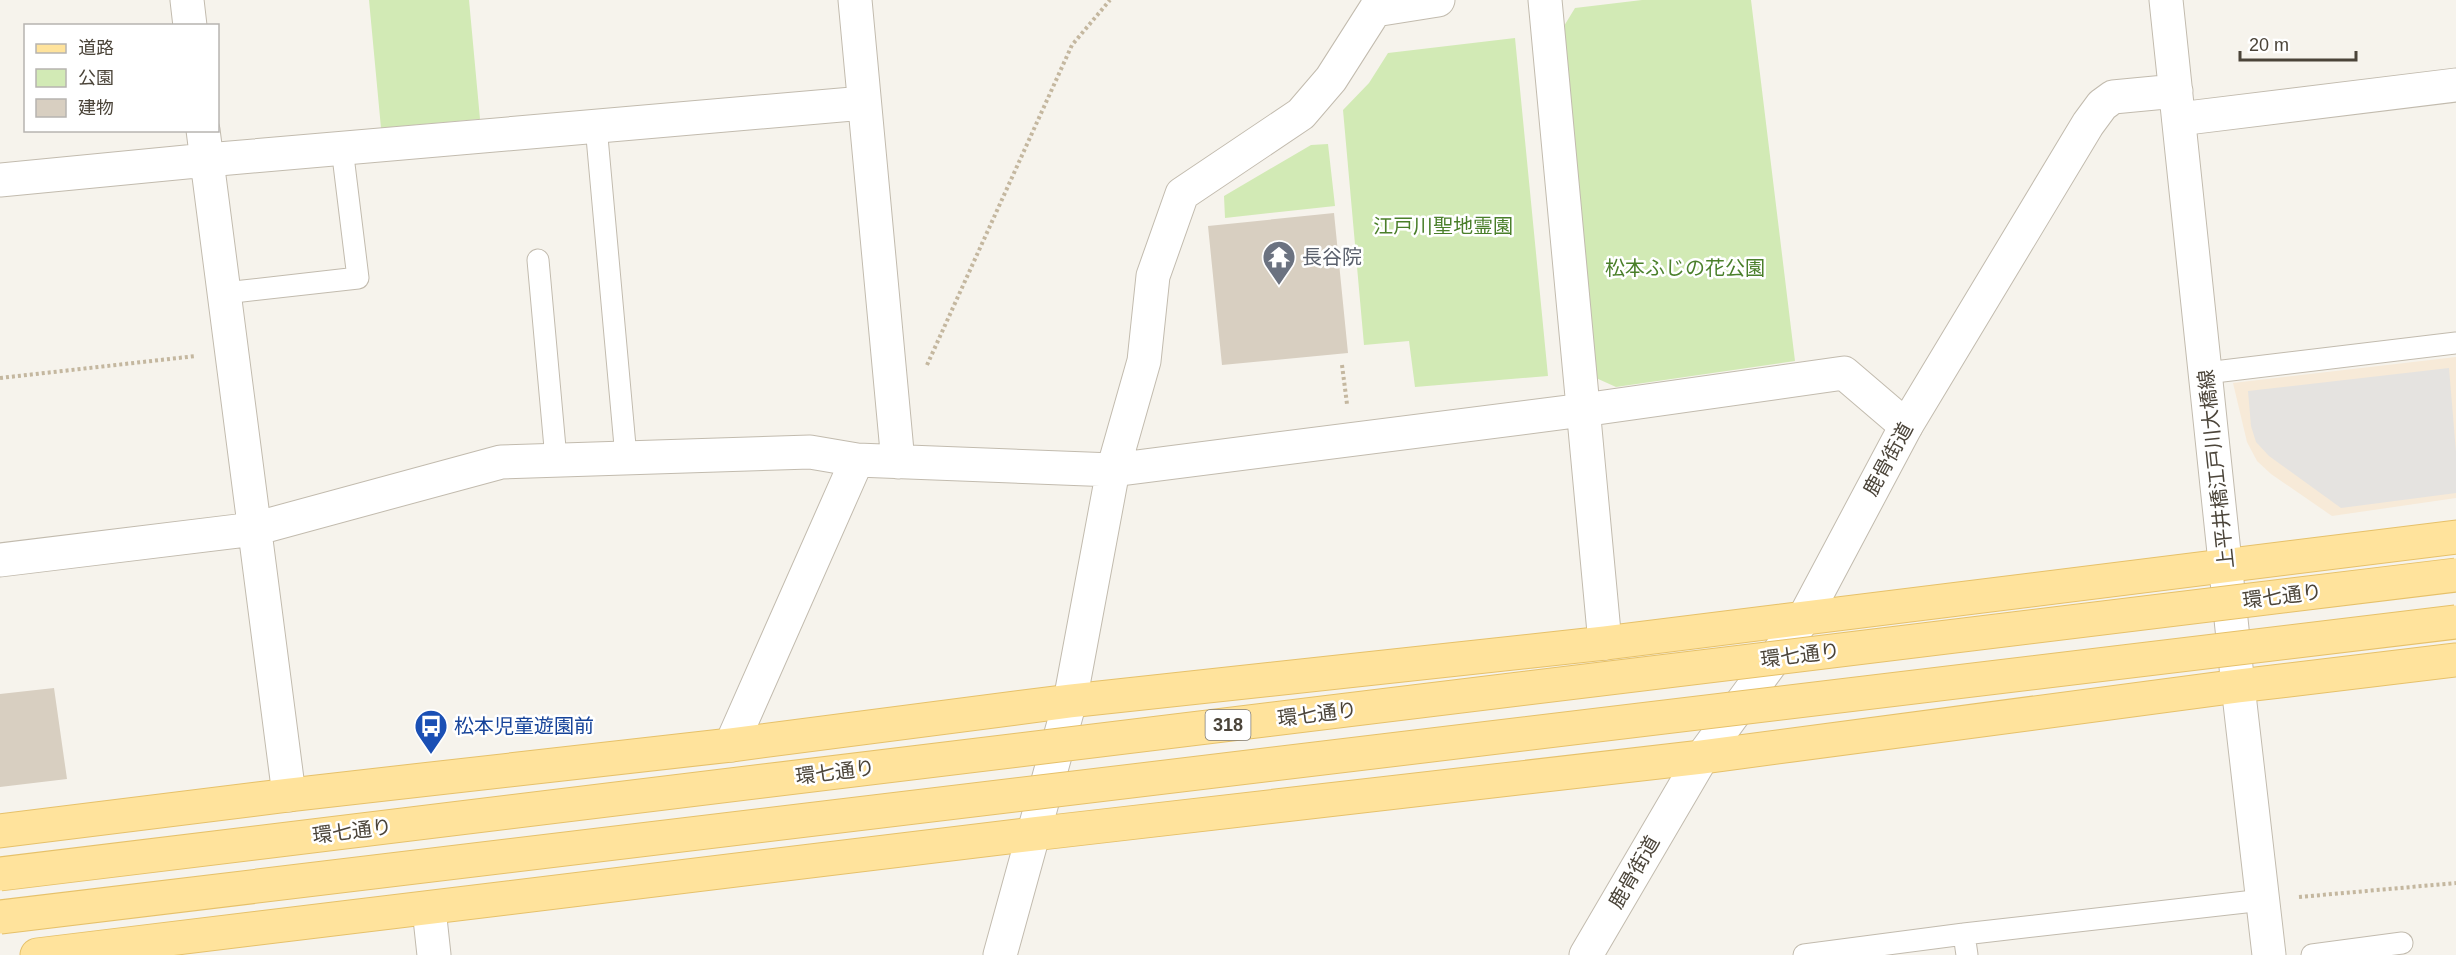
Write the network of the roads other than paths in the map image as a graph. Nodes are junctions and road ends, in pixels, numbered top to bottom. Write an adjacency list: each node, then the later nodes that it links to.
1 (187, 0): 6 (street)
2 (855, 0): 8 (street)
3 (1438, 0): 24 (street)
4 (1545, 0): 18 (street)
5 (2166, 0): 9 (street)
6 (190, 24)
7 (2456, 86): 9 (street, 鹿骨街道)
8 (864, 103): 10 (street); 23 (street)
9 (2178, 105): 17 (street, 上平井橋江戸川大橋線); 19 (street, 鹿骨街道)
10 (596, 126): 12 (street); 20 (lane)
11 (205, 145): 12 (street); 13 (street); 15 (street)
12 (342, 148): 15 (lane)
13 (0, 180)
14 (538, 260): 21 (lane)
15 (225, 293): 25 (street)
16 (2456, 343): 17 (lane)
17 (2206, 373): 28 (street, 上平井橋江戸川大橋線)
18 (1583, 410): 19 (street); 24 (street); 32 (street)
19 (1906, 426): 30 (street, 鹿骨街道)
20 (626, 457): 21 (street); 22 (street)
21 (556, 459): 25 (street)
22 (857, 460): 23 (street); 36 (street)
23 (898, 462): 24 (street)
24 (1113, 470): 35 (street)
25 (254, 529): 27 (street); 38 (street)
26 (2456, 537): 28 (main road)
27 (0, 560)
28 (2226, 565): 30 (main road); 34 (street, 上平井橋江戸川大橋線)
29 (2456, 575): 41 (main road, 環七通り / 318, bridge)
30 (1804, 618): 32 (main road); 37 (street, 鹿骨街道)
31 (2456, 622): 44 (main road, 318, bridge)
32 (1605, 643): 35 (main road)
33 (2456, 660): 34 (main road)
34 (2238, 686): 37 (main road); 42 (street, 上平井橋江戸川大橋線)
35 (1070, 701): 36 (main road); 40 (street)
36 (731, 745): 38 (main road)
37 (1702, 757): 40 (main road); 50 (street, 鹿骨街道)
38 (289, 795): 39 (main road)
39 (0, 831)
40 (1033, 834): 43 (main road); 49 (street)
41 (0, 874)
42 (2263, 900): 45 (lane); 53 (street, 上平井橋江戸川大橋線)
43 (429, 909): 47 (main road); 48 (street)
44 (0, 917)
45 (1964, 934): 51 (lane); 52 (lane)
46 (2402, 943): 54 (lane)
47 (37, 955)
48 (434, 955)
49 (1000, 955)
50 (1586, 955)
51 (1804, 955)
52 (1967, 955)
53 (2269, 955)
54 (2312, 955)

